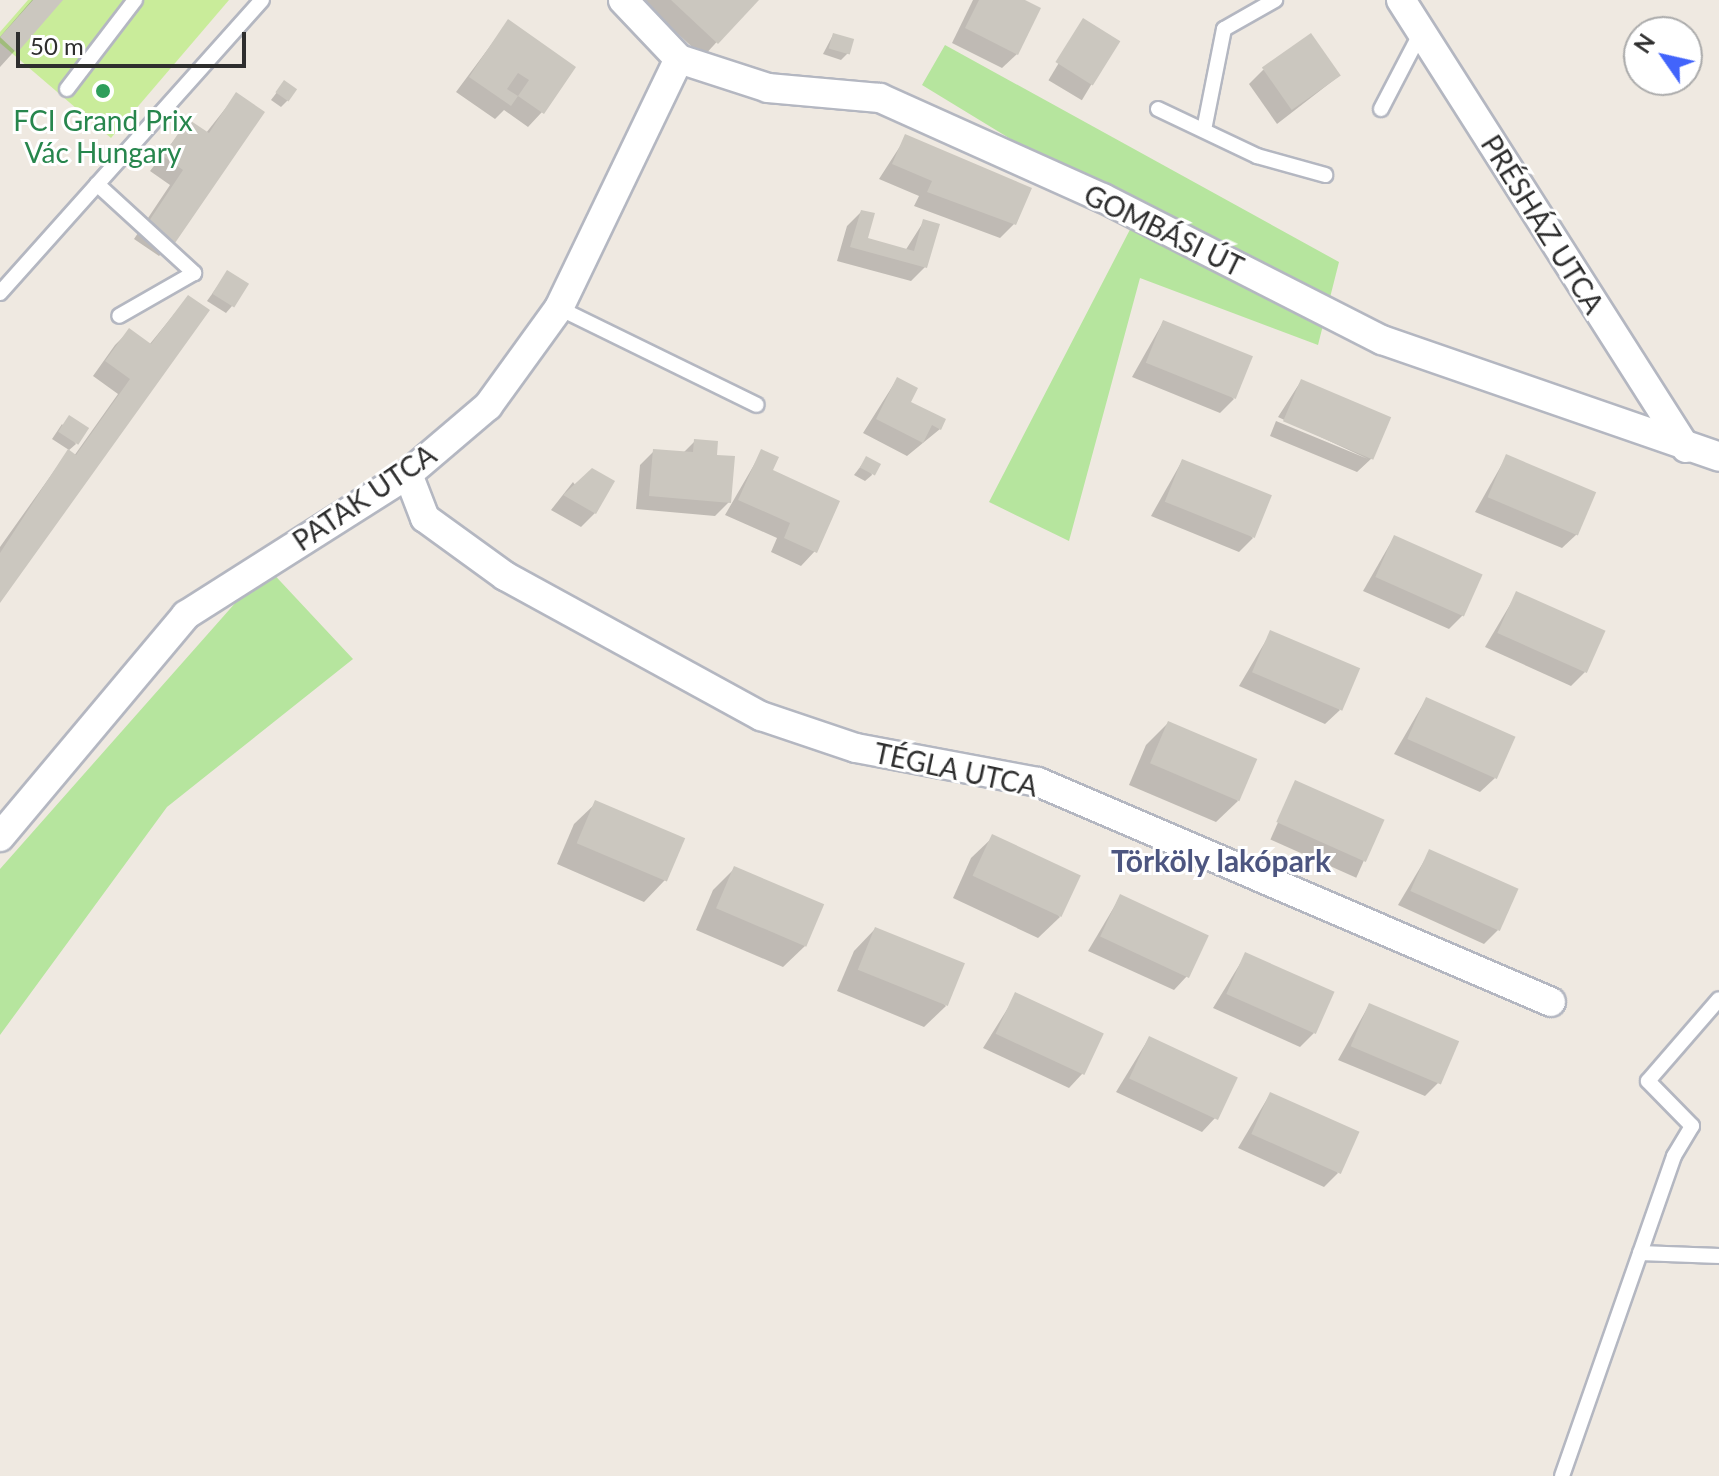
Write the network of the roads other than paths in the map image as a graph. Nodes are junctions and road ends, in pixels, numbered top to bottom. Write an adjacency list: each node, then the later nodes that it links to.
1 (135, 0): 8 (lane)
2 (262, 0): 13 (lane)
3 (623, 0): 7 (street, GOMBÁSI ÚT)
4 (1275, 0): 11 (lane)
5 (1401, 0): 6 (street, PRÉSHÁZ UTCA)
6 (1421, 32): 10 (lane); 18 (street, PRÉSHÁZ UTCA)
7 (679, 59): 15 (street, PATAK UTCA); 18 (street, GOMBÁSI ÚT)
8 (67, 89)
9 (1158, 109): 11 (lane)
10 (1381, 109)
11 (1204, 130): 12 (lane)
12 (1325, 175)
13 (97, 184): 14 (lane); 16 (lane)
14 (0, 293)
15 (559, 308): 17 (lane); 20 (street, PATAK UTCA)
16 (119, 316)
17 (757, 405)
18 (1686, 448): 19 (street, GOMBÁSI ÚT)
19 (1719, 457)
20 (408, 474): 21 (street, PATAK UTCA); 23 (street, TÉGLA UTCA)
21 (0, 837)
22 (1719, 999): 24 (lane)
23 (1551, 1002)
24 (1640, 1253): 25 (lane); 26 (lane)
25 (1719, 1256)
26 (1562, 1476)

